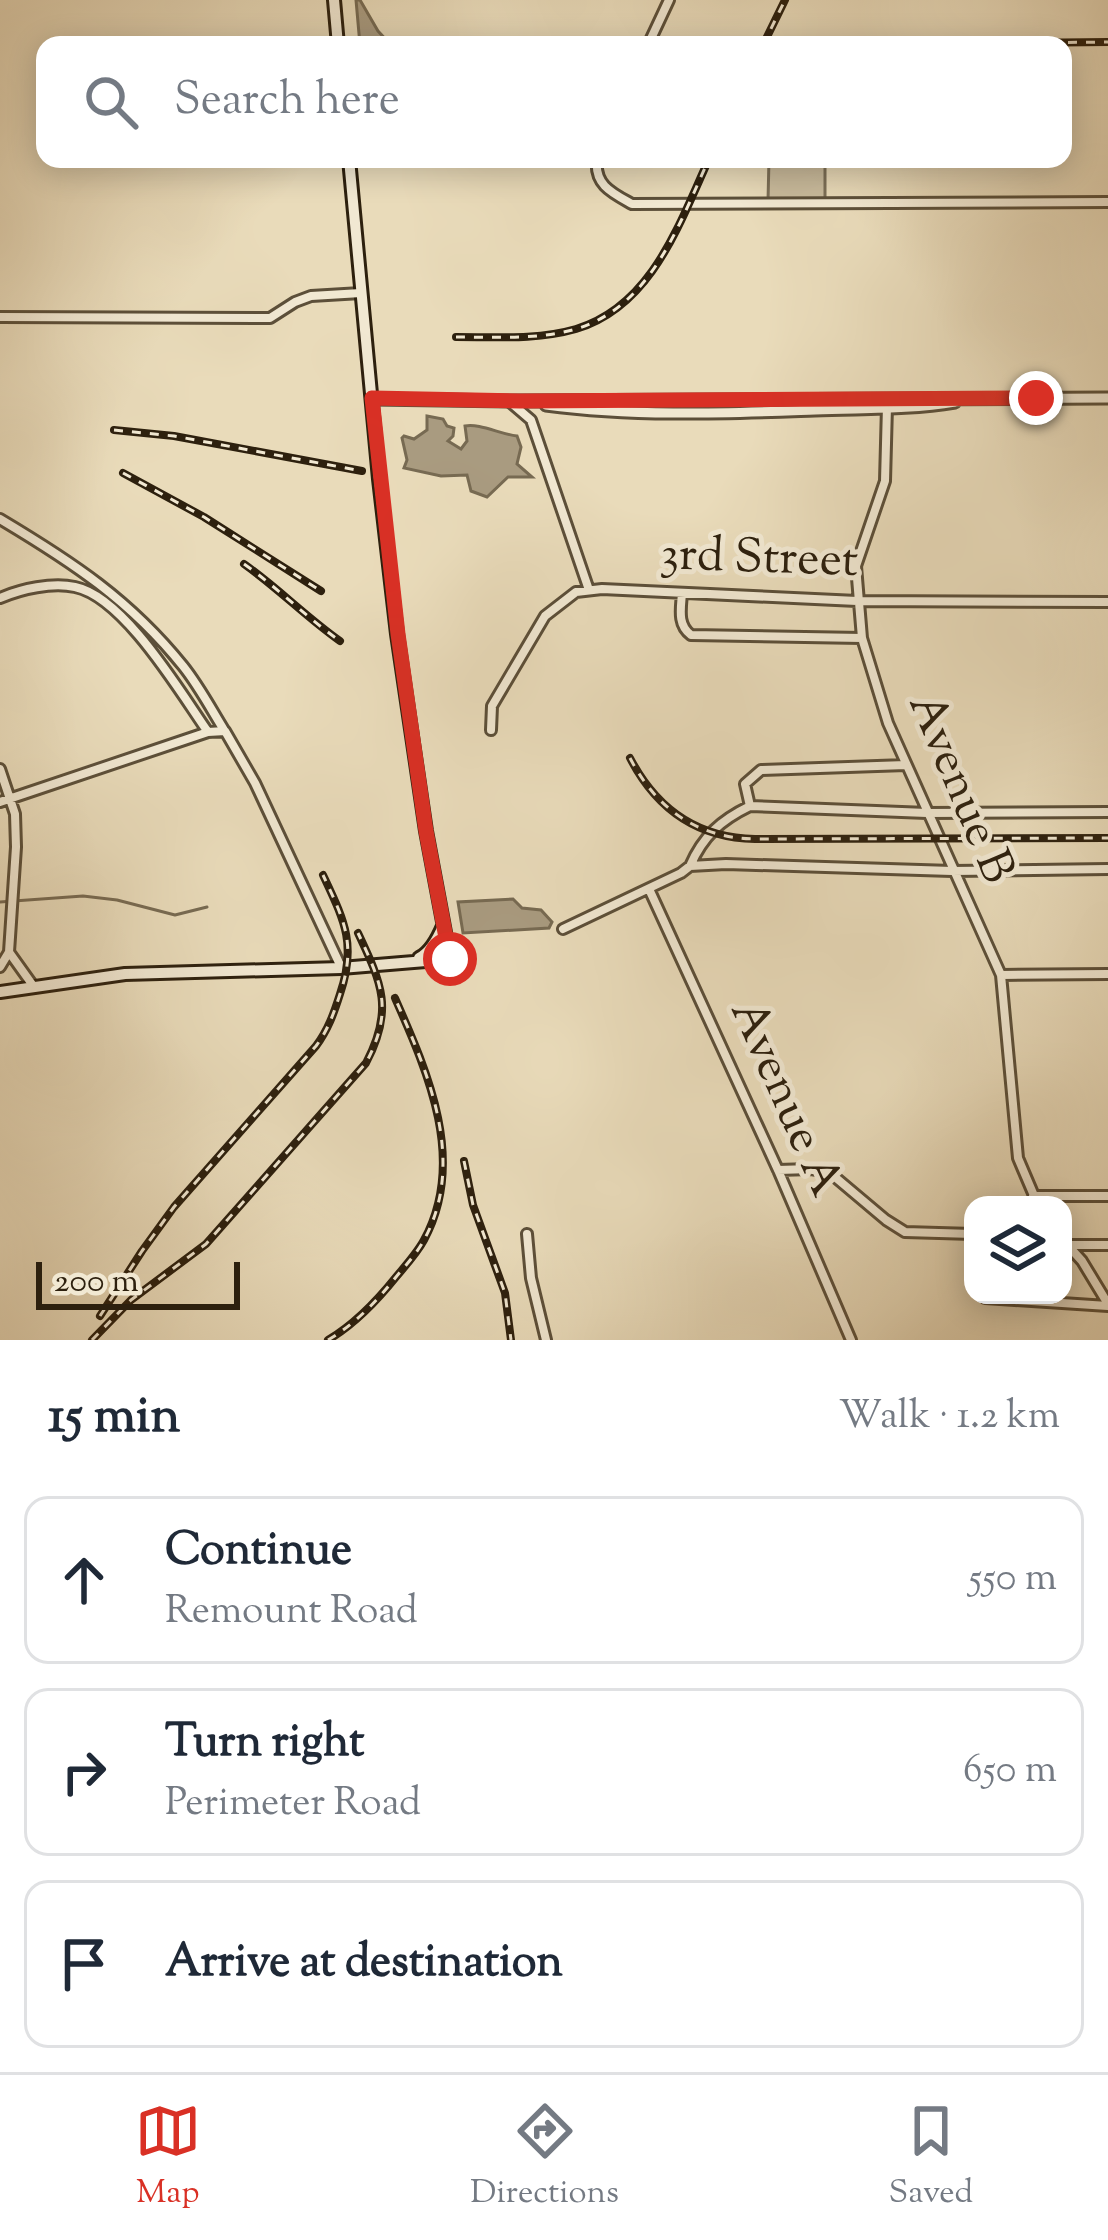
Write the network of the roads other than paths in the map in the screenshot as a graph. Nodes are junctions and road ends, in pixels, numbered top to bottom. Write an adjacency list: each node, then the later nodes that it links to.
1 (334, 0): 3 (main road)
2 (669, 0): 4 (street)
3 (337, 36)
4 (652, 36)
5 (350, 168): 8 (main road)
6 (596, 168): 7 (street)
7 (1108, 202)
8 (363, 293): 9 (street); 10 (main road)
9 (0, 317)
10 (372, 398): 13 (street); 36 (main road)
11 (1108, 398): 14 (street)
12 (680, 399): 13 (street); 14 (street); 15 (street)
13 (514, 401): 15 (street); 17 (street)
14 (887, 403): 15 (street); 20 (street, Avenue B)
15 (681, 412)
16 (0, 519): 24 (street)
17 (589, 590): 18 (street, 3rd Street); 23 (street, 3rd Street)
18 (682, 593): 20 (street, 3rd Street); 22 (street)
19 (0, 598): 25 (street)
20 (857, 601): 21 (street, 3rd Street); 22 (street, Avenue B)
21 (1108, 602)
22 (862, 638): 26 (street, Avenue B)
23 (491, 730)
24 (225, 731): 25 (street); 41 (street)
25 (208, 732): 28 (street)
26 (906, 765): 29 (street); 31 (street, Avenue B)
27 (0, 769): 28 (street)
28 (5, 800): 38 (street)
29 (750, 806): 31 (street); 32 (street)
30 (1108, 812): 31 (street)
31 (927, 813): 34 (street, Avenue B)
32 (690, 866): 34 (street); 35 (street)
33 (1108, 869): 34 (street)
34 (952, 871): 43 (street, Avenue B)
35 (650, 889): 37 (street); 46 (street, Avenue A)
36 (444, 923): 39 (main road); 39 (main road)
37 (563, 929)
38 (9, 952): 40 (street); 44 (street)
39 (407, 964): 41 (main road)
40 (0, 967)
41 (341, 968): 44 (main road)
42 (1108, 974): 43 (street)
43 (1001, 975): 47 (street, Avenue B)
44 (34, 987): 45 (main road)
45 (0, 992)
46 (778, 1170): 51 (street); 58 (street, Avenue A)
47 (1033, 1196)
48 (1108, 1196): 49 (street)
49 (1072, 1198)
50 (527, 1234): 57 (street)
51 (964, 1234)
52 (1072, 1243): 53 (street)
53 (1108, 1245)
54 (1072, 1251): 56 (street)
55 (1072, 1303): 56 (street)
56 (1108, 1305)
57 (546, 1340)
58 (851, 1340)

